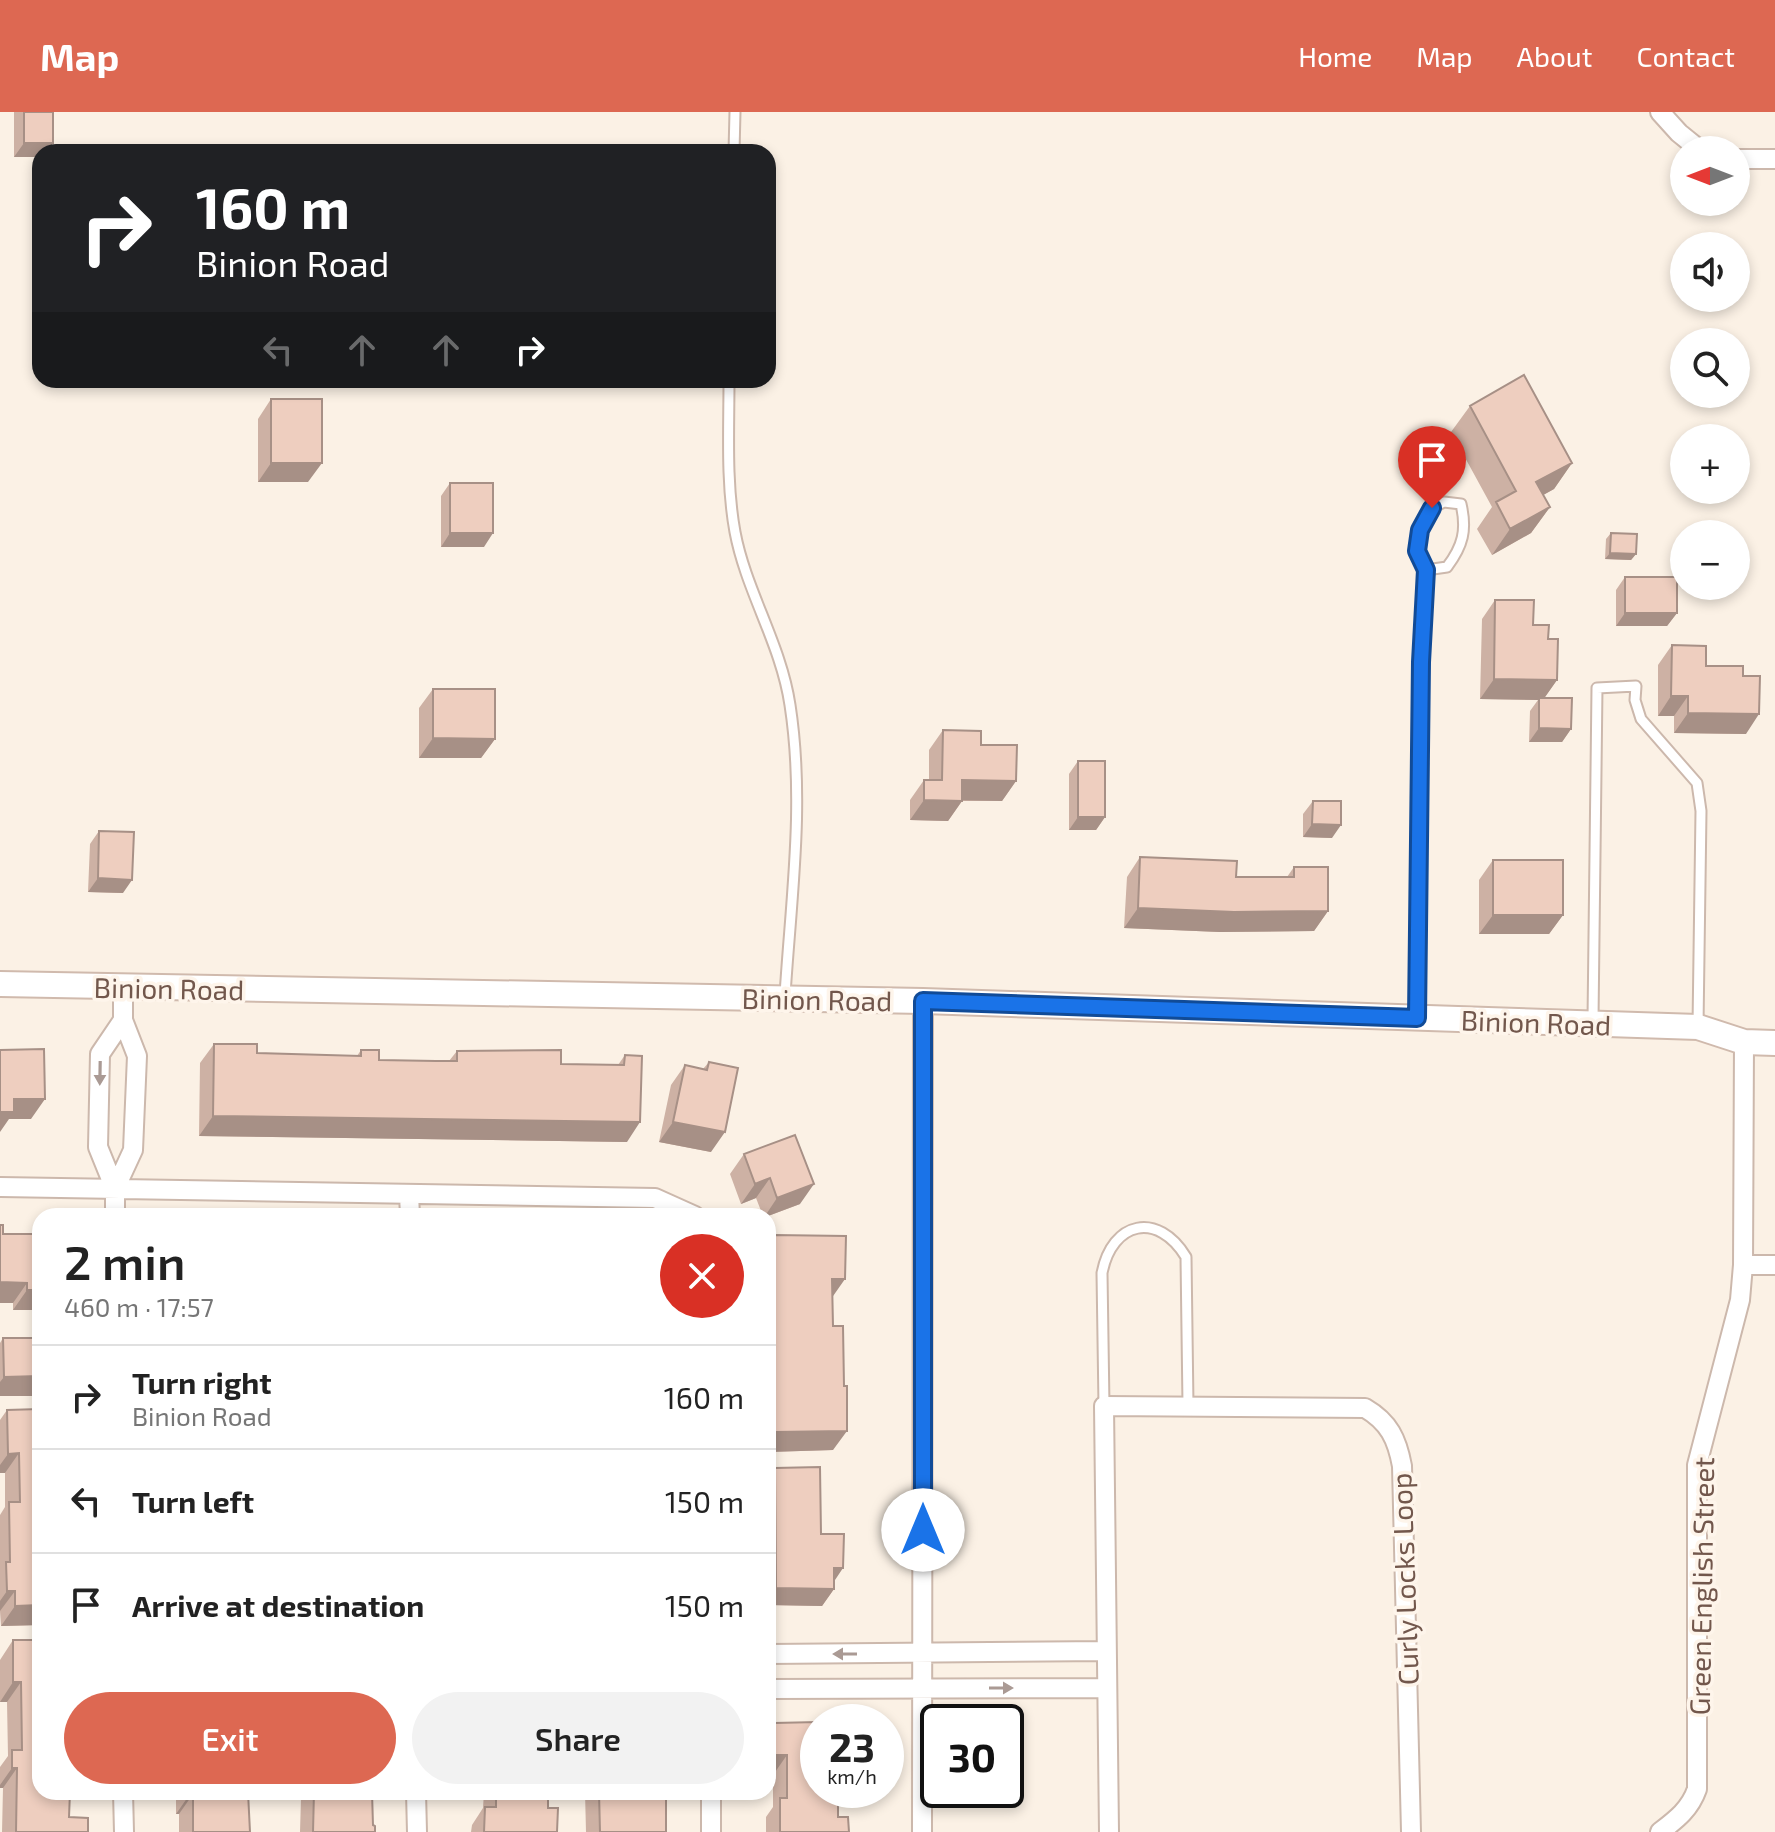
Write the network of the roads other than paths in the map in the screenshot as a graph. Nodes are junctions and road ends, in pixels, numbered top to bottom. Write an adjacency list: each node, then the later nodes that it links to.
1 (735, 112): 4 (lane)
2 (1660, 112): 3 (street)
3 (1683, 136)
4 (734, 144)
5 (1750, 159): 6 (street)
6 (1775, 159)
7 (729, 388): 11 (lane)
8 (1426, 570): 8 (lane); 13 (lane)
9 (0, 984): 10 (main road, Binion Road)
10 (123, 987): 11 (main road, Binion Road); 14 (street)
11 (785, 999): 12 (main road, Binion Road)
12 (923, 1001): 13 (main road, Binion Road); 31 (street)
13 (1417, 1018): 15 (main road, Binion Road)
14 (123, 1020): 20 (street); 20 (street, one-way to 20)
15 (1593, 1024): 16 (main road, Binion Road); 16 (lane)
16 (1698, 1027): 17 (main road, Binion Road)
17 (1744, 1042): 18 (main road, Binion Road); 25 (street, Green English Street)
18 (1775, 1043)
19 (0, 1187): 20 (street)
20 (115, 1189): 21 (street); 22 (street)
21 (409, 1194): 23 (street); 24 (street)
22 (115, 1208)
23 (410, 1208)
24 (677, 1208)
25 (1743, 1265): 26 (street); 44 (street, Green English Street)
26 (1775, 1265)
27 (1188, 1405): 28 (street, Curly Locks Loop); 28 (lane); 43 (street, Curly Locks Loop)
28 (1104, 1406): 29 (street)
29 (1106, 1651): 31 (street); 32 (street)
30 (776, 1654): 31 (street, one-way to 30)
31 (923, 1654): 34 (street)
32 (1107, 1688): 34 (street, one-way to 32); 42 (street)
33 (776, 1689): 34 (street)
34 (923, 1689): 41 (street)
35 (123, 1800): 38 (street)
36 (416, 1800): 39 (street)
37 (711, 1800): 40 (street)
38 (124, 1832)
39 (417, 1832)
40 (711, 1832)
41 (922, 1832)
42 (1109, 1832)
43 (1411, 1832)
44 (1660, 1832)

